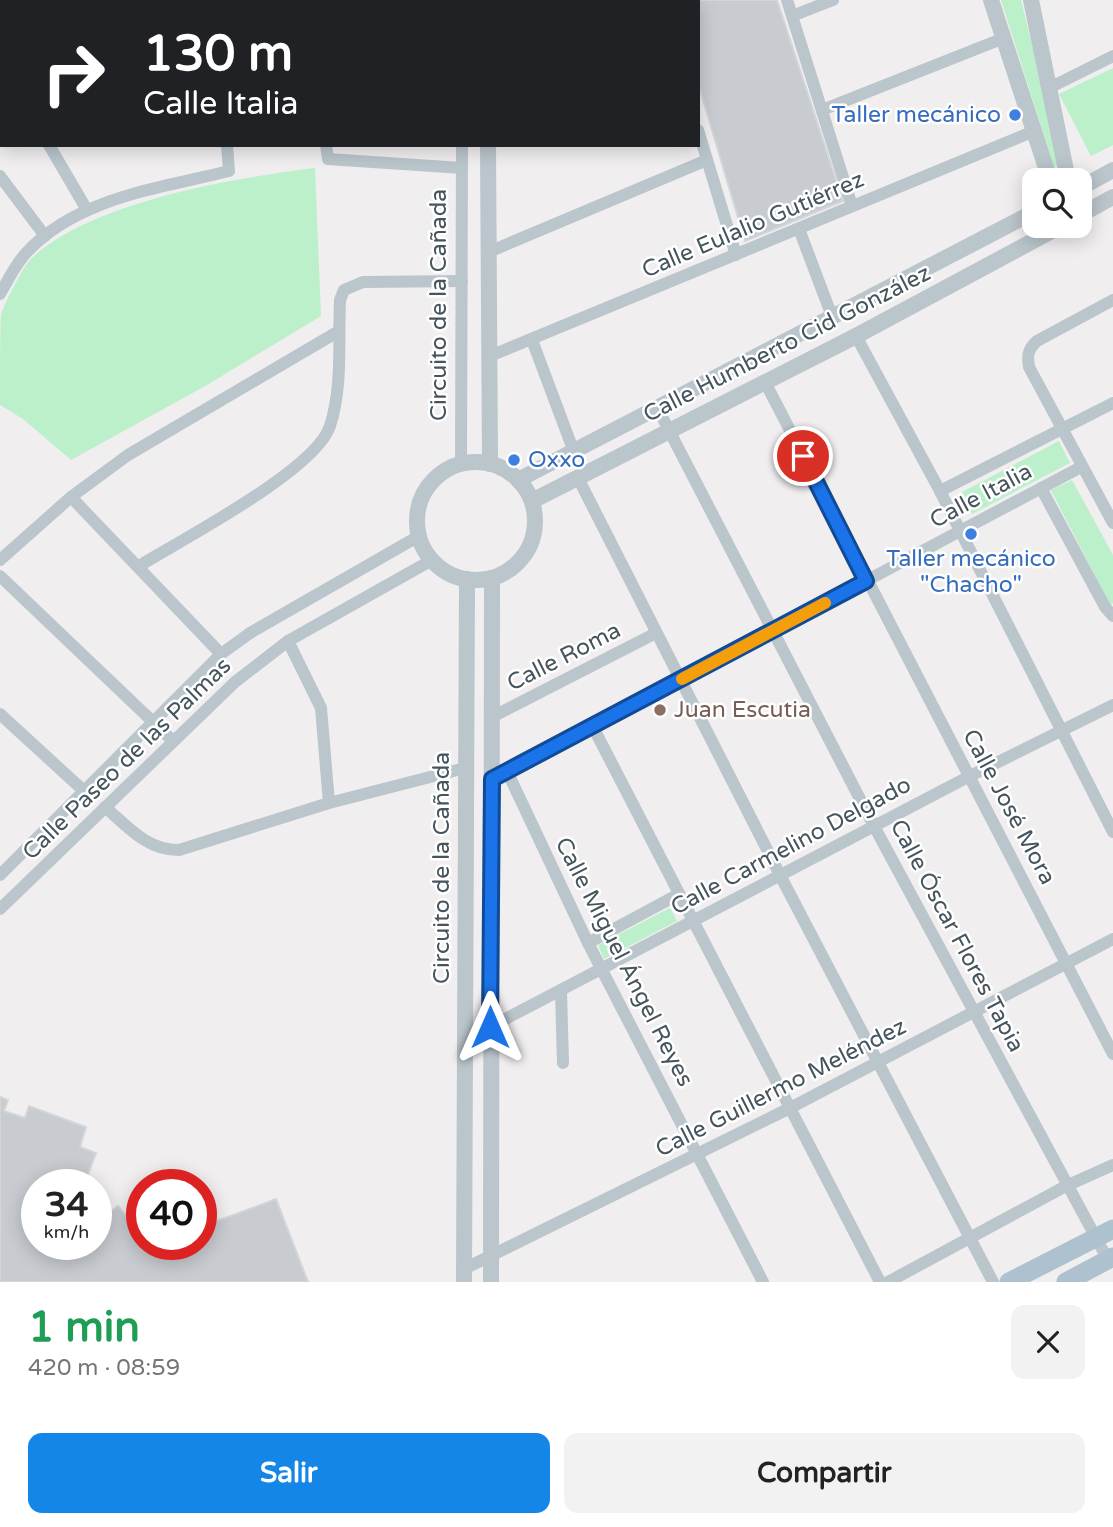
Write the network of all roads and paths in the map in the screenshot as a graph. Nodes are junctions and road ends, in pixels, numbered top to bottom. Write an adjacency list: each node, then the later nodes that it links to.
1 (787, 0): 5 (street)
2 (833, 0): 5 (street)
3 (991, 0): 6 (street)
4 (1031, 0): 8 (street)
5 (792, 16): 9 (street)
6 (1004, 38): 9 (street); 10 (street)
7 (1113, 56): 8 (street)
8 (1049, 88): 20 (street)
9 (822, 110): 25 (street)
10 (1032, 132): 19 (street); 25 (street, Calle Eulalio Gutiérrez)
11 (700, 137): 17 (street)
12 (50, 147): 27 (street)
13 (227, 147): 27 (street)
14 (462, 147): 18 (street, Circuito de la Cañada)
15 (488, 147): 32 (street)
16 (327, 152): 18 (street)
17 (707, 160): 32 (street); 33 (street)
18 (462, 168): 35 (street, Circuito de la Cañada)
19 (1046, 168)
20 (1066, 168)
21 (1113, 170): 23 (street)
22 (0, 176): 30 (street)
23 (1092, 181)
24 (1113, 197): 26 (street)
25 (852, 206): 29 (street, Calle Eulalio Gutiérrez)
26 (1092, 208)
27 (87, 211): 30 (street)
28 (1022, 218): 34 (street, Calle Humberto Cid González)
29 (799, 229): 33 (street, Calle Eulalio Gutiérrez); 39 (street)
30 (45, 236): 36 (street)
31 (1039, 238): 37 (street, Calle Humberto Cid González)
32 (491, 251): 43 (street)
33 (736, 255): 42 (street, Calle Eulalio Gutiérrez)
34 (918, 273): 37 (street); 39 (street, Calle Humberto Cid González)
35 (462, 281): 40 (street); 50 (street, Circuito de la Cañada)
36 (0, 294)
37 (929, 297): 41 (street, Calle Humberto Cid González)
38 (1113, 300): 47 (street)
39 (833, 319): 46 (street, Calle Humberto Cid González)
40 (338, 331): 57 (street); 64 (street)
41 (856, 336): 44 (street, Calle Humberto Cid González); 56 (street)
42 (532, 340): 43 (street, Calle Eulalio Gutiérrez); 49 (street)
43 (490, 356): 51 (street)
44 (765, 382): 48 (street, Calle Humberto Cid González); 68 (street, Calle José Mora)
45 (1113, 403): 47 (street, Calle Italia)
46 (658, 409): 48 (street, Calle Óscar Flores Tapia); 49 (street, Calle Humberto Cid González)
47 (1061, 428): 52 (street); 56 (street, Calle Italia)
48 (669, 431): 53 (street, Calle Humberto Cid González); 70 (street, Calle Óscar Flores Tapia)
49 (574, 452): 54 (street, Calle Humberto Cid González)
50 (461, 464): 51 (street); 61 (street)
51 (491, 464): 54 (street)
52 (1081, 467): 55 (street, Calle Italia); 59 (street)
53 (578, 478): 58 (street, Calle Humberto Cid González); 71 (street)
54 (518, 480): 58 (street)
55 (1041, 488): 60 (street, Calle Italia); 69 (street)
56 (940, 491): 60 (street)
57 (71, 497): 62 (street); 64 (street)
58 (531, 501): 66 (street)
59 (1113, 523)
60 (960, 532): 68 (street, Calle Italia); 80 (street)
61 (419, 536): 63 (street); 73 (street, Calle Paseo de las Palmas)
62 (0, 560)
63 (432, 560): 67 (street); 72 (street, Calle Paseo de las Palmas)
64 (139, 566): 73 (street)
65 (0, 576): 78 (street)
66 (492, 578): 67 (street); 77 (street)
67 (467, 579): 82 (street, Circuito de la Cañada)
68 (866, 581): 70 (street, Calle Italia); 84 (street, Calle José Mora)
69 (1109, 612)
70 (773, 629): 74 (street, Calle Italia); 89 (street, Calle Óscar Flores Tapia)
71 (656, 633): 74 (street); 77 (street, Calle Roma)
72 (288, 641): 81 (street, Calle Paseo de las Palmas); 87 (street)
73 (221, 654): 78 (street, Calle Paseo de las Palmas)
74 (680, 680): 79 (street, Calle Italia); 92 (street)
75 (1113, 705): 80 (street, Calle Carmelino Delgado)
76 (0, 714): 86 (street)
77 (492, 717): 85 (street)
78 (153, 722): 81 (street); 86 (street, Calle Paseo de las Palmas)
79 (593, 727): 83 (street, Calle Italia); 93 (street)
80 (1062, 732): 84 (street, Calle Carmelino Delgado); 90 (street)
81 (172, 740): 88 (street, Calle Paseo de las Palmas)
82 (465, 768): 87 (street); 114 (street, Circuito de la Cañada)
83 (507, 771): 85 (street, Calle Italia); 97 (street, Calle Miguel Ángel Reyes)
84 (968, 777): 89 (street, Calle Carmelino Delgado); 98 (street, Calle José Mora)
85 (492, 779): 102 (street)
86 (84, 791): 91 (street, Calle Paseo de las Palmas)
87 (330, 803): 88 (street)
88 (105, 807): 94 (street, Calle Paseo de las Palmas)
89 (874, 826): 92 (street, Calle Carmelino Delgado); 101 (street, Calle Óscar Flores Tapia)
90 (1113, 832)
91 (0, 875)
92 (781, 877): 95 (street, Calle Carmelino Delgado); 105 (street)
93 (679, 894): 95 (street); 97 (street)
94 (0, 909)
95 (694, 922): 99 (street, Calle Carmelino Delgado); 106 (street)
96 (1113, 939): 98 (street, Calle Guillermo Meléndez)
97 (588, 943): 99 (street, Calle Miguel Ángel Reyes)
98 (1069, 963): 101 (street, Calle Guillermo Meléndez); 103 (street, Calle José Mora)
99 (601, 970): 100 (street, Calle Carmelino Delgado); 107 (street, Calle Miguel Ángel Reyes)
100 (562, 991): 102 (street, Calle Carmelino Delgado); 104 (street)
101 (976, 1013): 105 (street, Calle Guillermo Meléndez); 109 (street, Calle Óscar Flores Tapia)
102 (490, 1027): 112 (street)
103 (1113, 1054)
104 (563, 1063)
105 (879, 1063): 106 (street, Calle Guillermo Meléndez); 111 (street)
106 (790, 1108): 107 (street, Calle Guillermo Meléndez); 117 (street)
107 (698, 1154): 112 (street, Calle Guillermo Meléndez); 116 (street, Calle Miguel Ángel Reyes)
108 (1113, 1165): 109 (street)
109 (1066, 1186): 110 (street, Calle Óscar Flores Tapia); 111 (street)
110 (1105, 1234): 113 (street, Calle Óscar Flores Tapia); 120 (main road)
111 (970, 1237): 118 (street); 119 (street)
112 (489, 1256): 114 (street, Calle Guillermo Meléndez); 115 (street)
113 (1110, 1259): 121 (main road)
114 (464, 1275)
115 (491, 1282)
116 (762, 1282)
117 (880, 1282)
118 (888, 1282)
119 (993, 1282)
120 (1009, 1282)
121 (1066, 1282)

